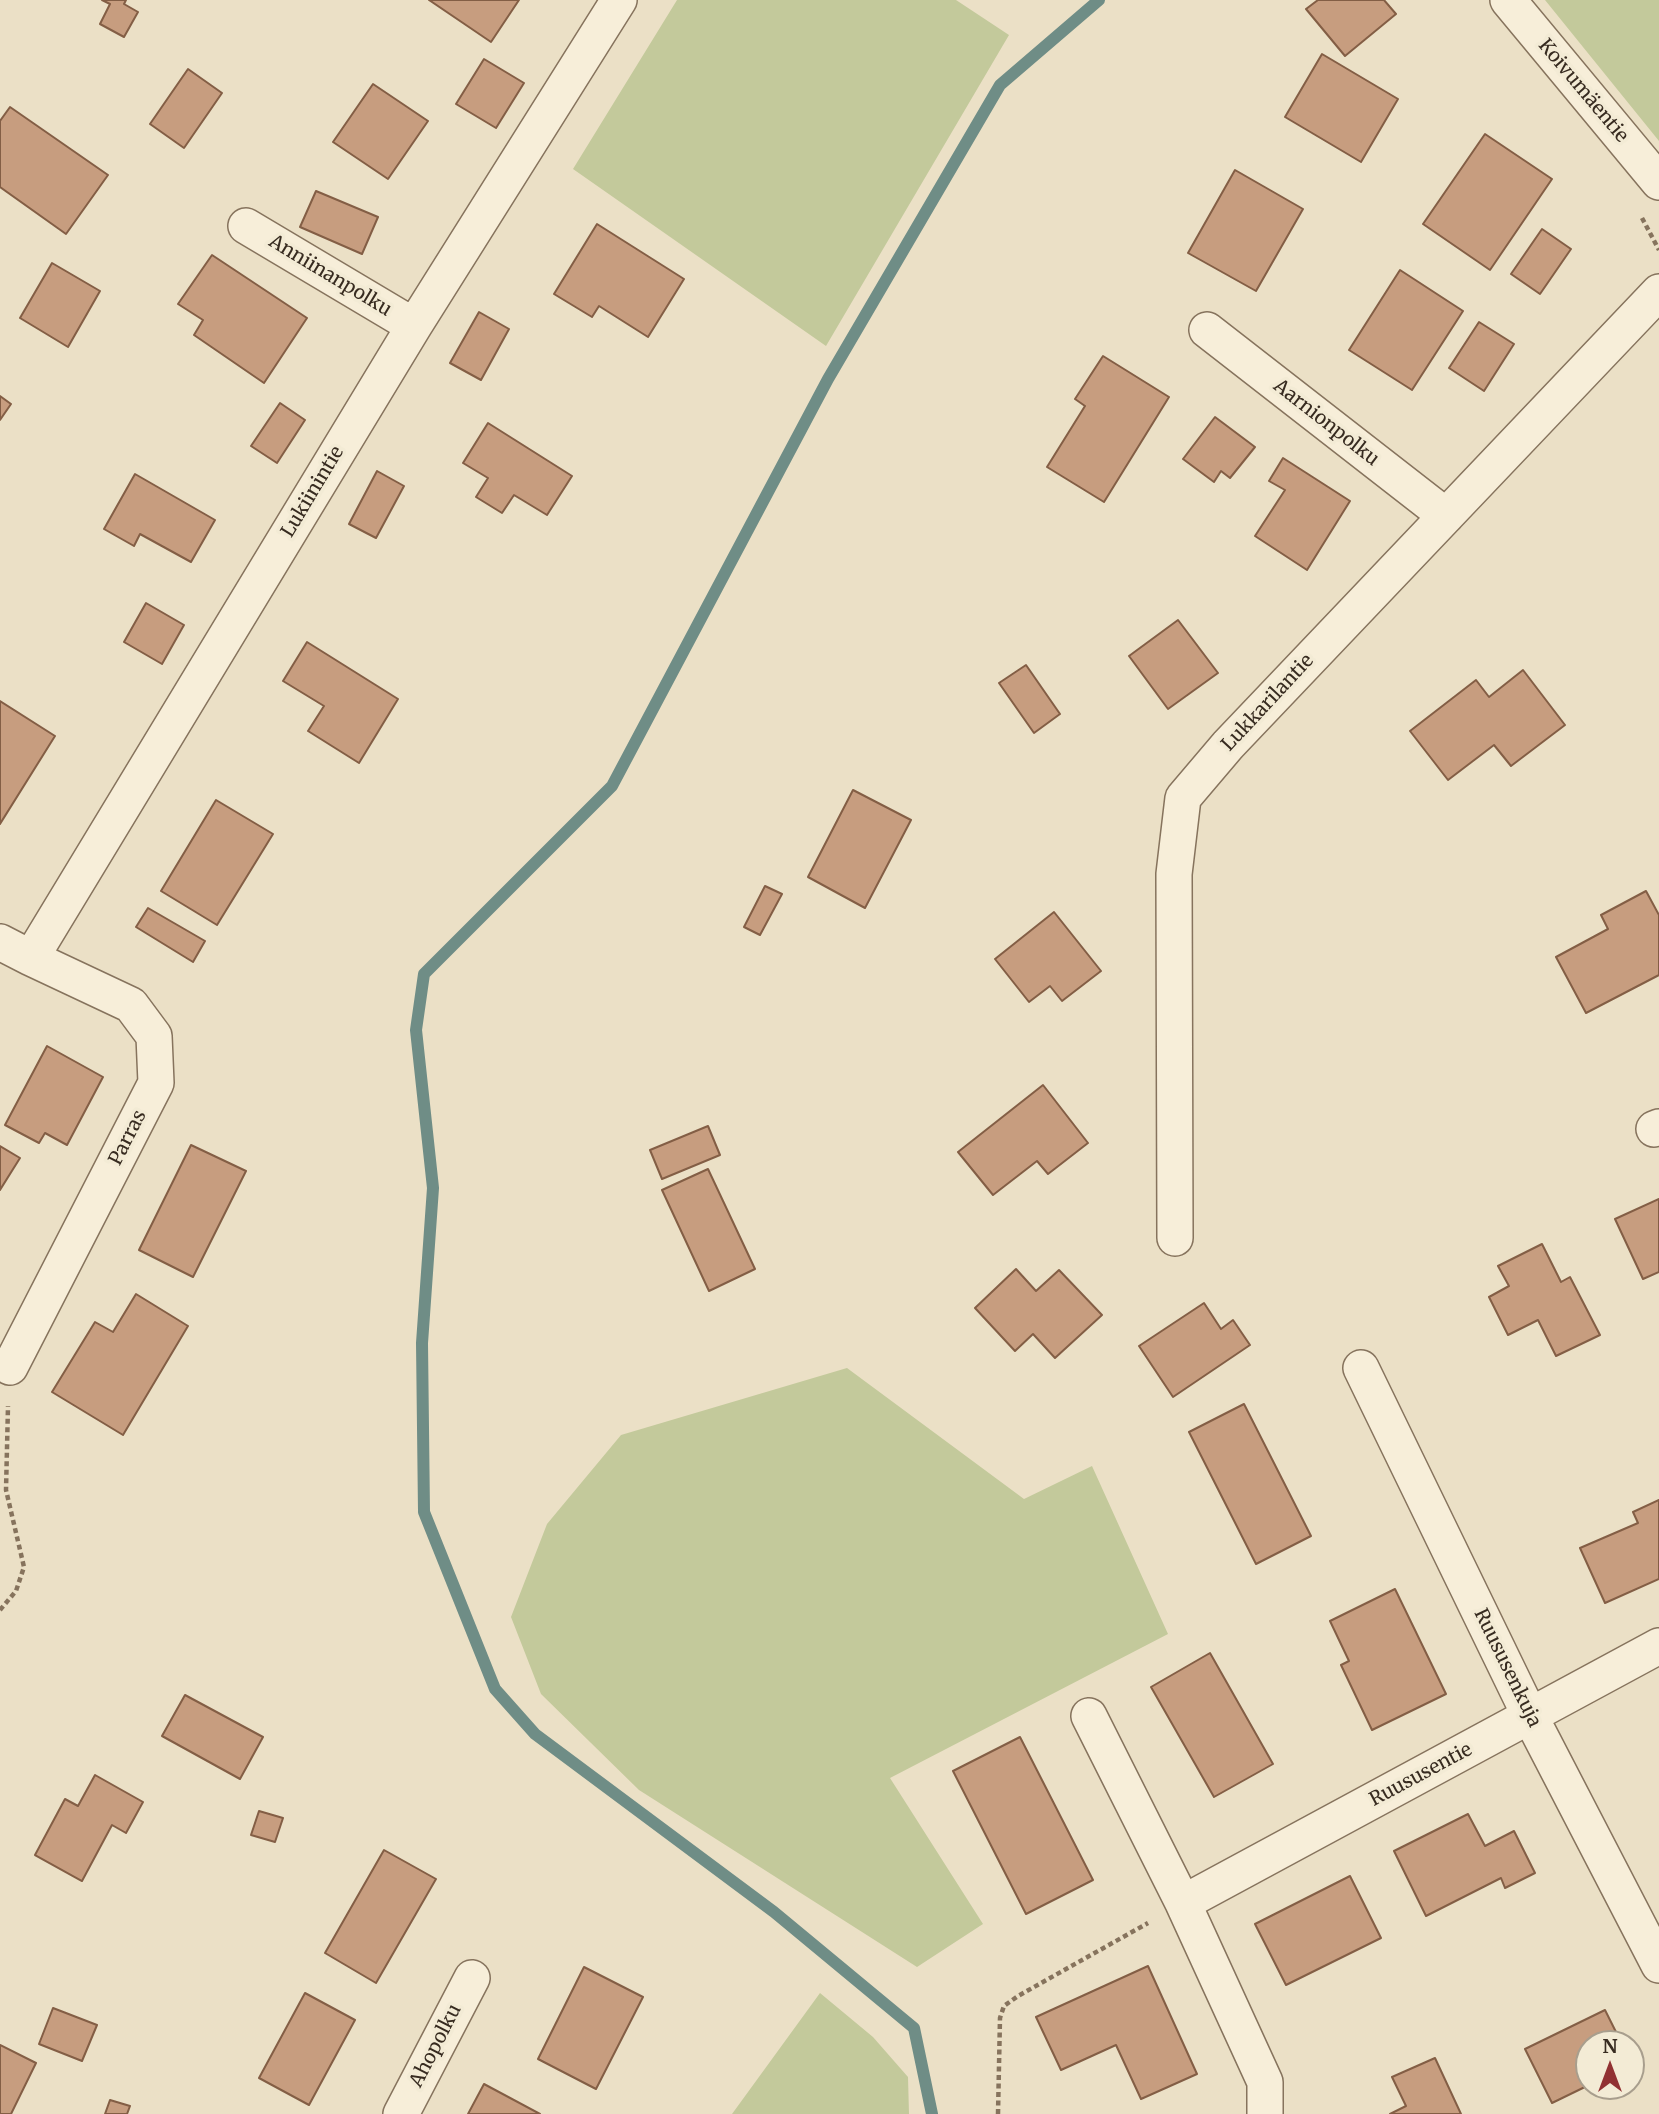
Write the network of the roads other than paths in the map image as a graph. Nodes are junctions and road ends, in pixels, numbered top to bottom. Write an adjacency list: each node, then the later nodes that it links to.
1 (620, 0): 6 (street, Lukiinintie)
2 (1508, 0): 3 (street, Koivumäentie)
3 (1659, 182)
4 (246, 226): 6 (street, Anniinanpolku)
5 (1659, 292): 8 (street, Lukkarilantie)
6 (414, 326): 10 (street, Lukiinintie)
7 (1207, 330): 8 (street, Aarnionpolku)
8 (1446, 516): 11 (street, Lukkarilantie)
9 (0, 942): 10 (street)
10 (31, 958): 12 (street, Parras)
11 (1175, 1238)
12 (10, 1367)
13 (1361, 1368): 16 (street, Ruususenkuja)
14 (1659, 1646): 16 (street, Ruususentie)
15 (1089, 1716): 17 (street)
16 (1530, 1716): 17 (street, Ruususentie); 18 (street, Ruususenkuja)
17 (1183, 1903): 21 (street)
18 (1659, 1965)
19 (472, 1978): 20 (street, Ahopolku)
20 (401, 2114)
21 (1265, 2114)

